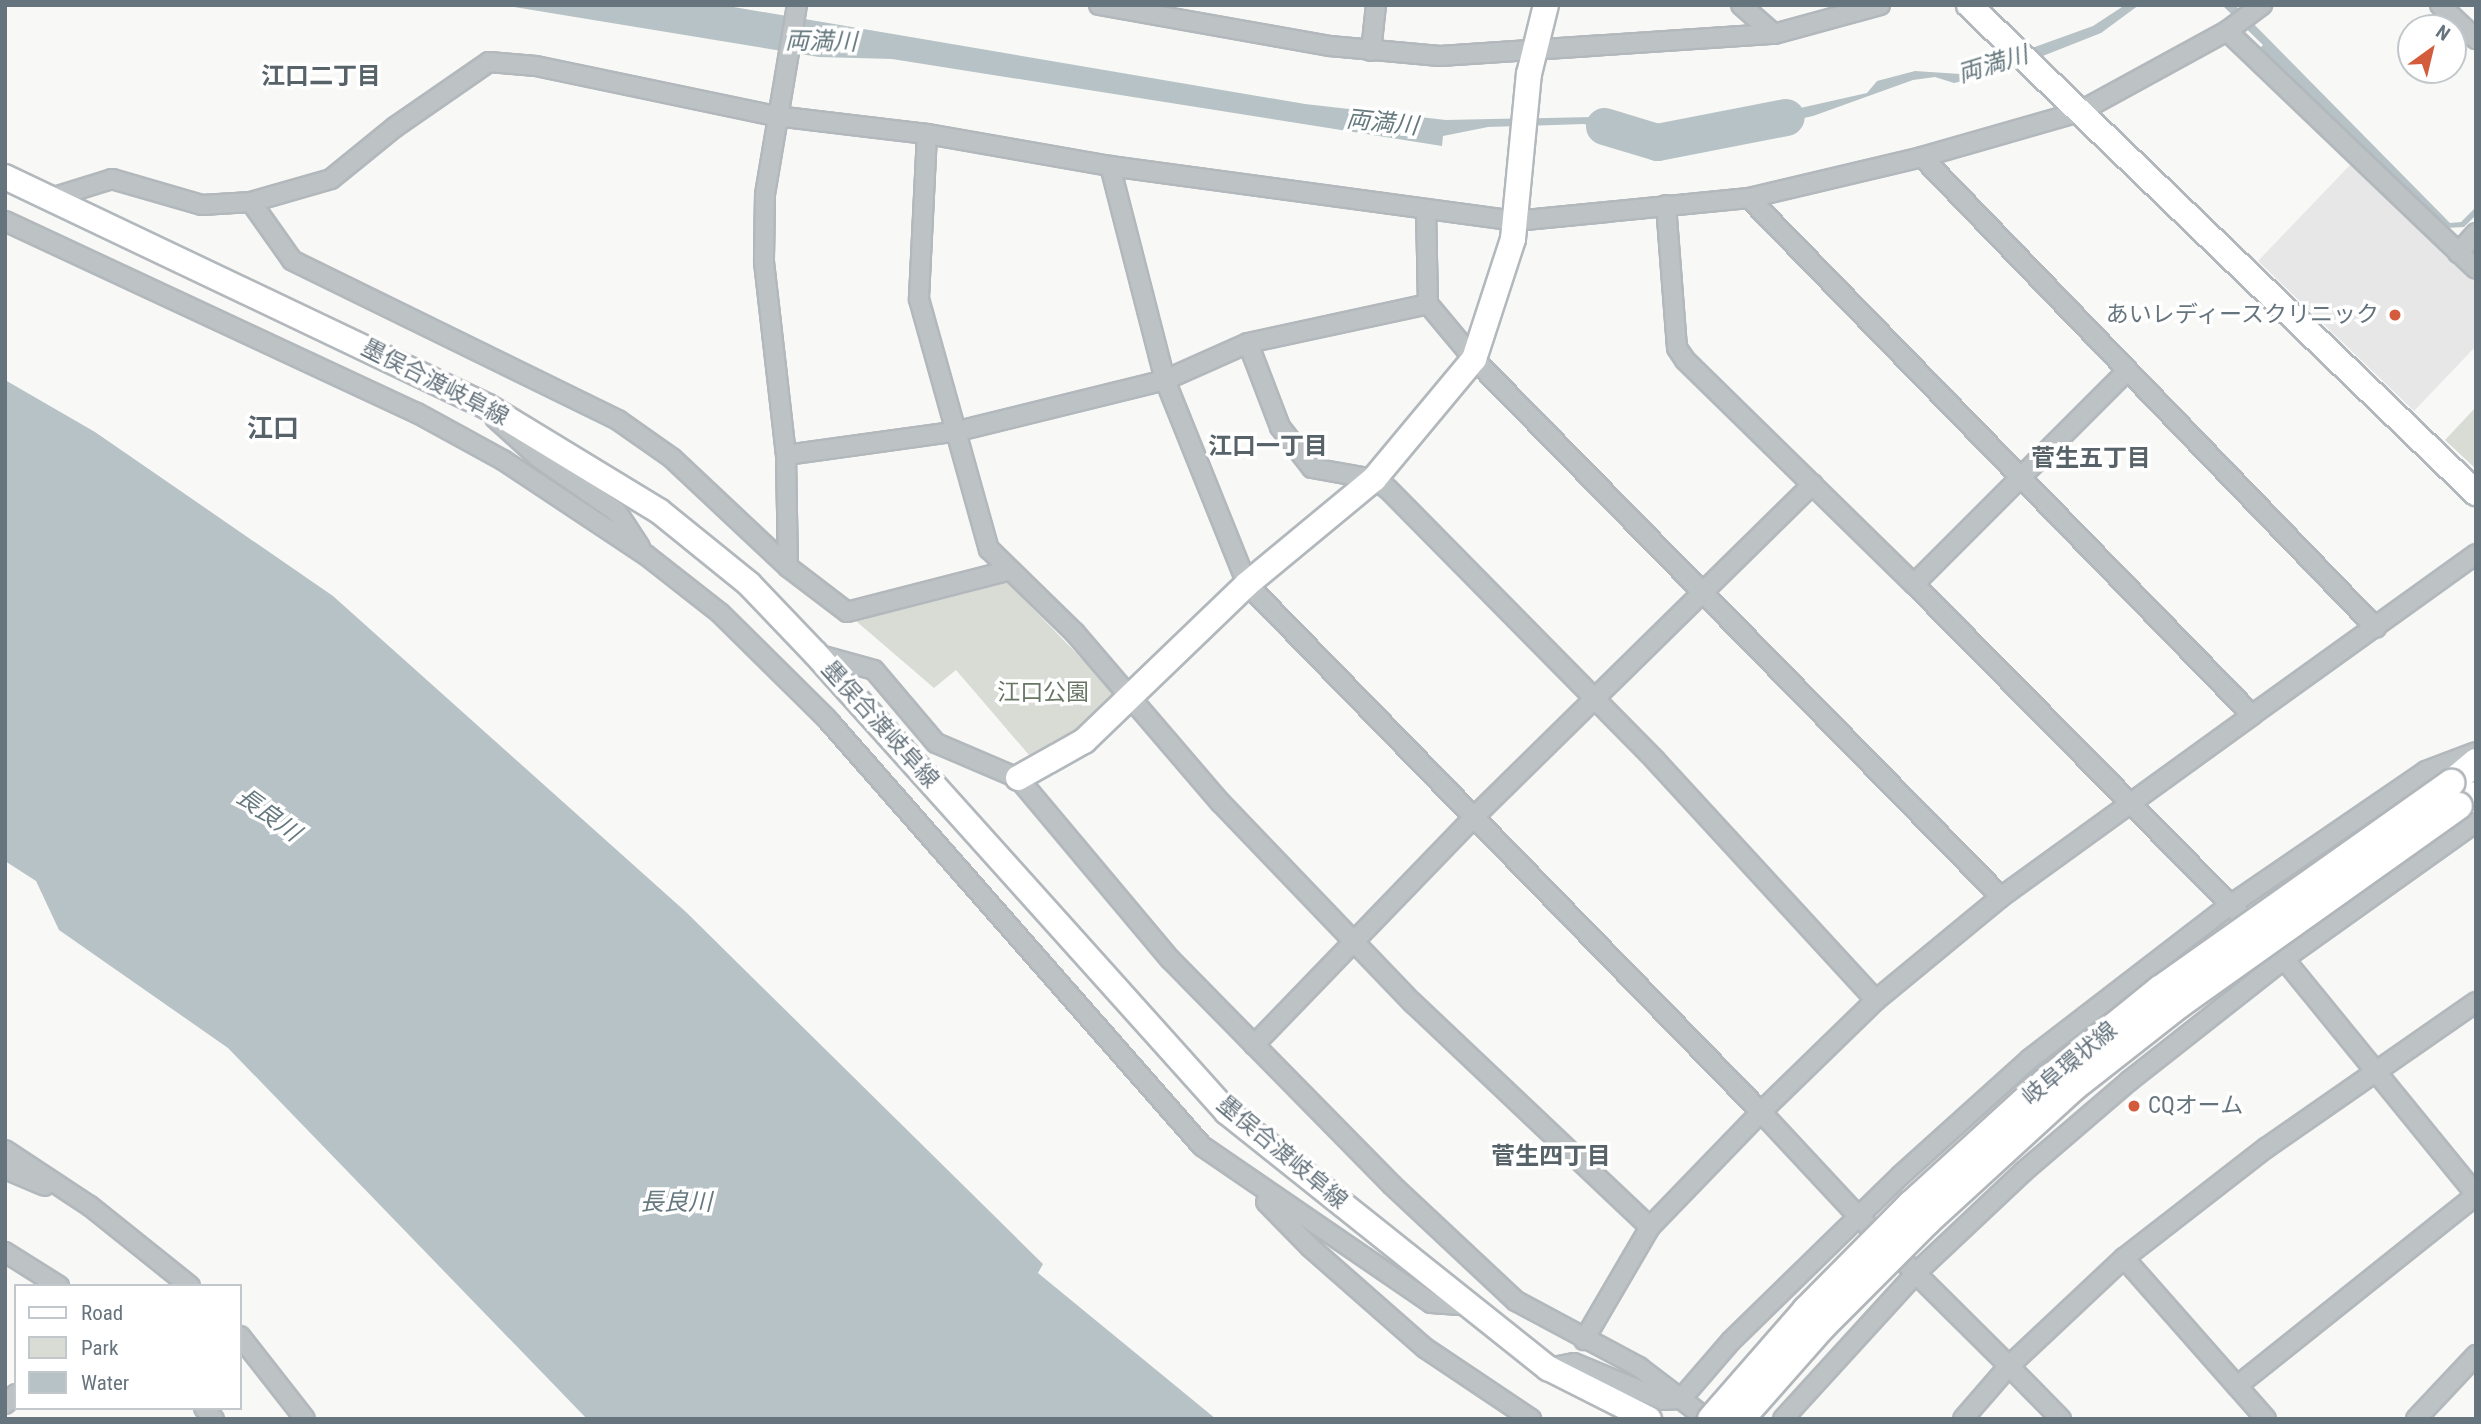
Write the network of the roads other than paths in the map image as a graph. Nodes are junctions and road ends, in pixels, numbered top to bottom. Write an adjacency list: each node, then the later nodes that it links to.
1 (797, 5): 16 (street)
2 (1099, 5): 13 (street)
3 (1376, 5): 13 (street)
4 (1546, 5): 14 (main road)
5 (1741, 5): 11 (street)
6 (1881, 5): 11 (street)
7 (2262, 5): 10 (street)
8 (2440, 5): 12 (street)
9 (1971, 8): 15 (main road)
10 (2227, 31): 15 (street); 29 (street)
11 (1774, 34): 14 (street)
12 (2476, 39)
13 (1371, 51): 14 (street)
14 (1531, 63): 26 (main road)
15 (2071, 104): 18 (street); 42 (main road)
16 (777, 110): 17 (street); 23 (street); 38 (street)
17 (927, 134): 19 (street); 37 (street)
18 (1922, 157): 22 (street); 34 (street)
19 (1110, 166): 25 (street); 35 (street)
20 (5, 177): 21 (main road, 墨俣合渡岐阜線)
21 (51, 198): 23 (street); 36 (main road, 墨俣合渡岐阜線)
22 (1749, 198): 24 (street); 39 (street)
23 (251, 202): 45 (street)
24 (1666, 205): 26 (street); 41 (street)
25 (1426, 209): 26 (street); 31 (street)
26 (1517, 212): 33 (main road)
27 (5, 221): 44 (street)
28 (2476, 233): 29 (street)
29 (2458, 253): 30 (street)
30 (2476, 269)
31 (1429, 304): 32 (street); 33 (street)
32 (1248, 343): 35 (street); 40 (street)
33 (1474, 359): 40 (main road); 49 (street)
34 (2126, 372): 39 (street); 50 (street)
35 (1165, 380): 37 (street); 47 (street)
36 (488, 407): 44 (street); 51 (main road, 墨俣合渡岐阜線)
37 (958, 430): 38 (street); 46 (street)
38 (786, 455): 45 (street)
39 (2022, 478): 48 (street); 54 (street)
40 (1374, 479): 47 (main road); 53 (street)
41 (1813, 484): 48 (street); 49 (street)
42 (2476, 493)
43 (2476, 554): 50 (street)
44 (646, 555): 72 (street)
45 (788, 567): 46 (street)
46 (1010, 570): 52 (street)
47 (1247, 584): 52 (main road); 60 (street)
48 (1914, 584): 58 (street)
49 (1704, 592): 53 (street); 61 (street)
50 (2376, 628): 54 (street)
51 (815, 653): 57 (street); 82 (main road, 墨俣合渡岐阜線)
52 (1132, 698): 57 (main road); 63 (street)
53 (1592, 699): 60 (street); 65 (street)
54 (2252, 715): 58 (street)
55 (2476, 752): 62 (street)
56 (2476, 762): 59 (main road, 岐阜環状線)
57 (1018, 778): 67 (street)
58 (2128, 801): 61 (street); 62 (street)
59 (2465, 802): 64 (street); 93 (main road, 岐阜環状線, bridge); 94 (main road, 岐阜環状線, bridge)
60 (1476, 815): 63 (street); 69 (street)
61 (2001, 897): 65 (street)
62 (2229, 906): 64 (street); 75 (street)
63 (1355, 942): 67 (street); 76 (street)
64 (2284, 959): 68 (street); 79 (street)
65 (1876, 1000): 69 (street)
66 (2476, 1002): 68 (street)
67 (1254, 1045): 84 (street)
68 (2376, 1072): 73 (street); 78 (street)
69 (1761, 1112): 75 (street); 76 (street)
70 (5, 1150): 74 (street)
71 (5, 1169): 74 (street)
72 (1242, 1177): 82 (street); 91 (street)
73 (2476, 1194): 88 (street)
74 (90, 1206): 81 (street)
75 (1859, 1217): 79 (street); 89 (street)
76 (1650, 1227): 84 (street)
77 (5, 1252): 80 (street)
78 (2124, 1258): 86 (street); 88 (street)
79 (1917, 1272): 86 (street); 95 (street)
80 (57, 1284)
81 (188, 1284)
82 (1470, 1306): 87 (main road, 墨俣合渡岐阜線)
83 (242, 1339): 90 (street)
84 (1584, 1340): 89 (street)
85 (2476, 1355): 99 (street)
86 (2009, 1366): 96 (street); 97 (street)
87 (1548, 1368): 89 (street); 92 (main road, 墨俣合渡岐阜線)
88 (2237, 1386): 98 (street)
89 (1681, 1399): 93 (street)
90 (304, 1419)
91 (1531, 1419)
92 (1649, 1419)
93 (1709, 1419)
94 (1741, 1419)
95 (1783, 1419)
96 (1963, 1419)
97 (2061, 1419)
98 (2266, 1419)
99 (2416, 1419)

